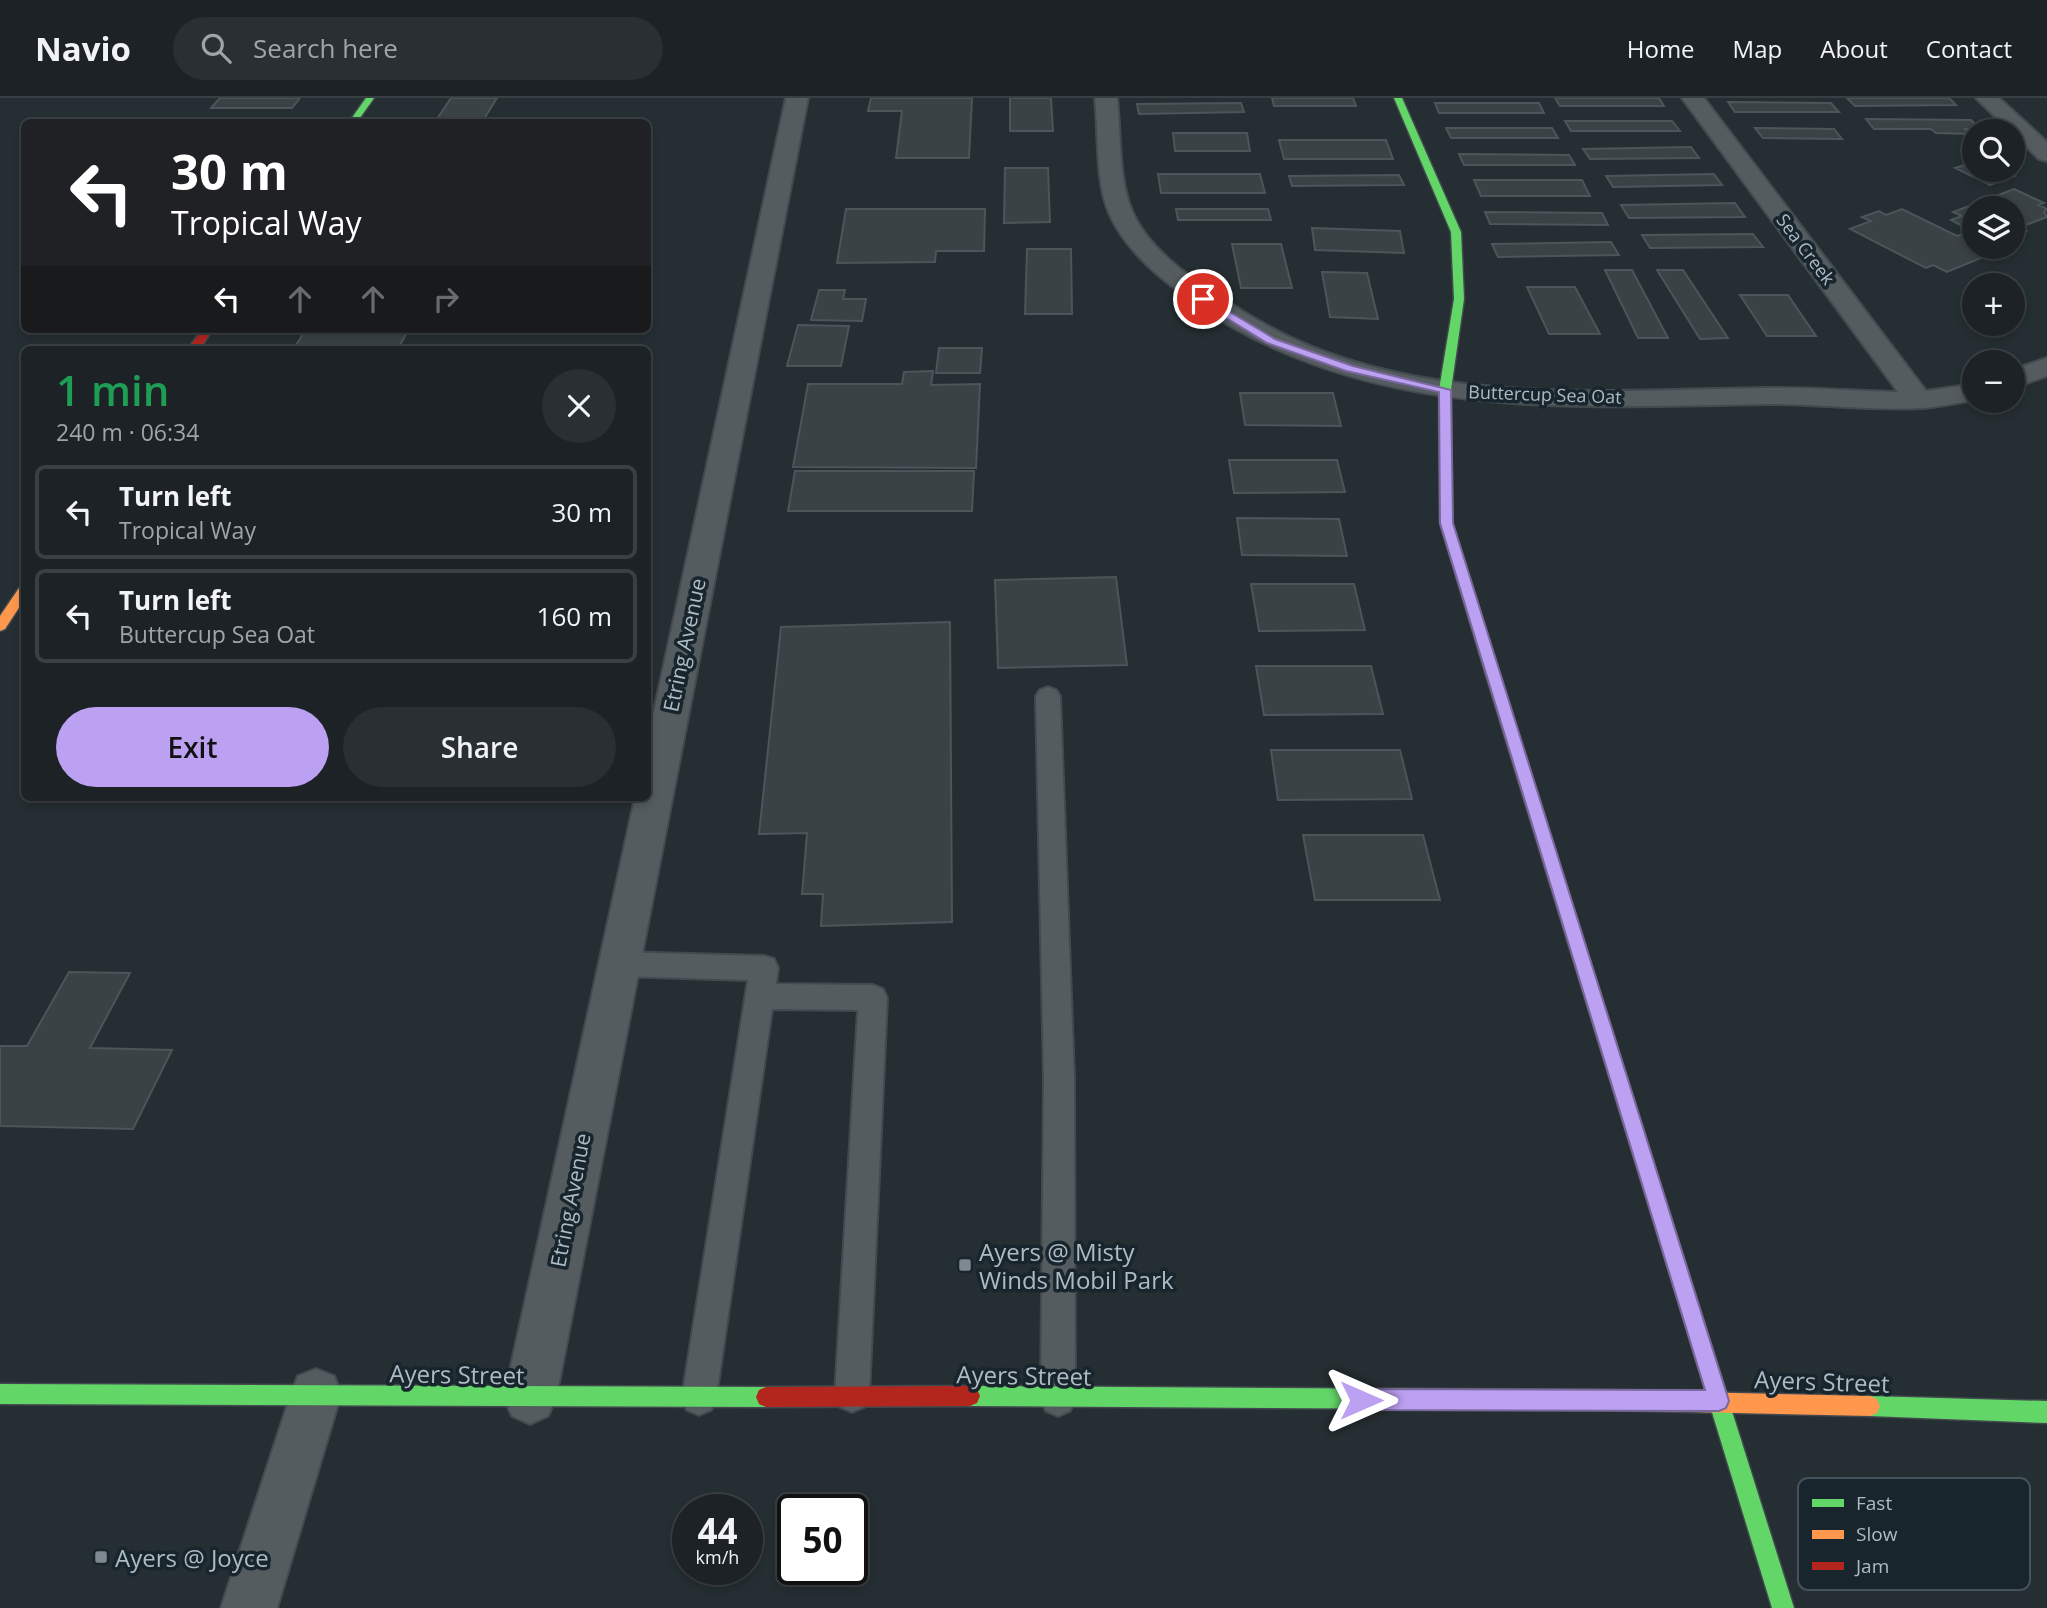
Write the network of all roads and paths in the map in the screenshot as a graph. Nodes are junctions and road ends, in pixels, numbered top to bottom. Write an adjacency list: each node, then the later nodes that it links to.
1 (370, 98): 7 (street)
2 (797, 98): 17 (street, Etring Avenue)
3 (1106, 98): 11 (street, Buttercup Sea Oat)
4 (1398, 98): 11 (street)
5 (1693, 98): 13 (street, Sea Creek)
6 (1987, 98): 8 (street)
7 (355, 119)
8 (2047, 154)
9 (2047, 366): 10 (street)
10 (2025, 375)
11 (1445, 390): 13 (street, Buttercup Sea Oat); 27 (street)
12 (1962, 394): 13 (street, Buttercup Sea Oat)
13 (1918, 400)
14 (21, 595): 15 (street)
15 (0, 626)
16 (1048, 696): 26 (lane)
17 (651, 800)
18 (651, 801): 19 (street, Etring Avenue)
19 (617, 964): 20 (lane); 24 (street, Etring Avenue)
20 (760, 996): 23 (lane); 25 (lane)
21 (0, 1394): 22 (street, Ayers Street)
22 (316, 1394): 24 (street, Ayers Street); 29 (street)
23 (852, 1395): 25 (street, Ayers Street); 26 (street, Ayers Street)
24 (530, 1398): 25 (street, Ayers Street)
25 (699, 1398)
26 (1058, 1399): 27 (street, Ayers Street)
27 (1719, 1401): 28 (street, Ayers Street); 30 (street)
28 (2047, 1412)
29 (249, 1608)
30 (1783, 1608)

